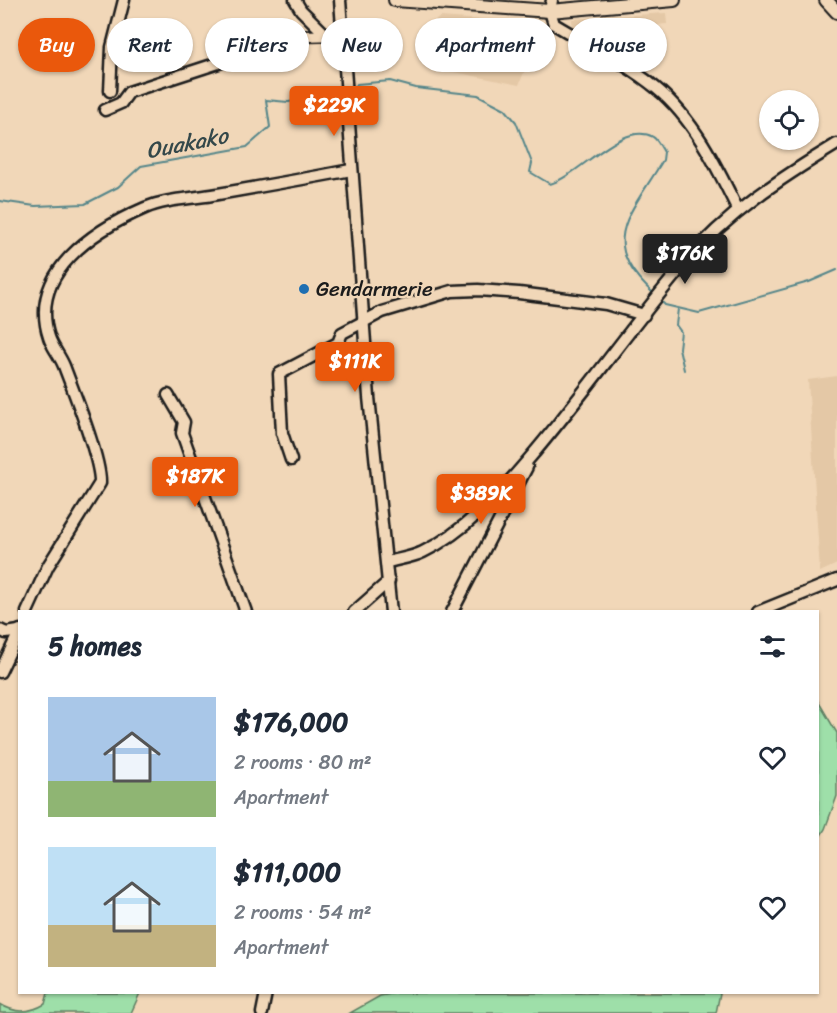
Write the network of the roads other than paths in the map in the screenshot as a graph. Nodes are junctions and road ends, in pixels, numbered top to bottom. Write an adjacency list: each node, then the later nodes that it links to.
1 (124, 0): 13 (street)
2 (295, 0): 10 (street)
3 (340, 0): 9 (street)
4 (394, 0): 7 (main road)
5 (674, 0): 7 (main road)
6 (826, 0): 8 (main road)
7 (551, 6): 17 (street)
8 (837, 12)
9 (341, 18)
10 (321, 30)
11 (321, 36): 14 (street)
12 (345, 72): 16 (street)
13 (110, 91)
14 (105, 110)
15 (837, 144): 17 (street)
16 (351, 170): 19 (street); 26 (street)
17 (738, 210): 18 (street)
18 (644, 315): 19 (street); 21 (street)
19 (364, 320): 22 (street); 23 (street)
20 (168, 395): 27 (street)
21 (536, 451): 23 (street); 30 (street)
22 (291, 460)
23 (388, 562): 25 (street)
24 (837, 580): 31 (street)
25 (389, 581): 28 (street); 29 (street)
26 (28, 610)
27 (245, 610)
28 (356, 610)
29 (392, 610)
30 (453, 610)
31 (763, 610)
32 (0, 630): 33 (street)
33 (18, 630)
34 (18, 632): 35 (street)
35 (0, 672)
36 (266, 994): 37 (street)
37 (262, 1013)

